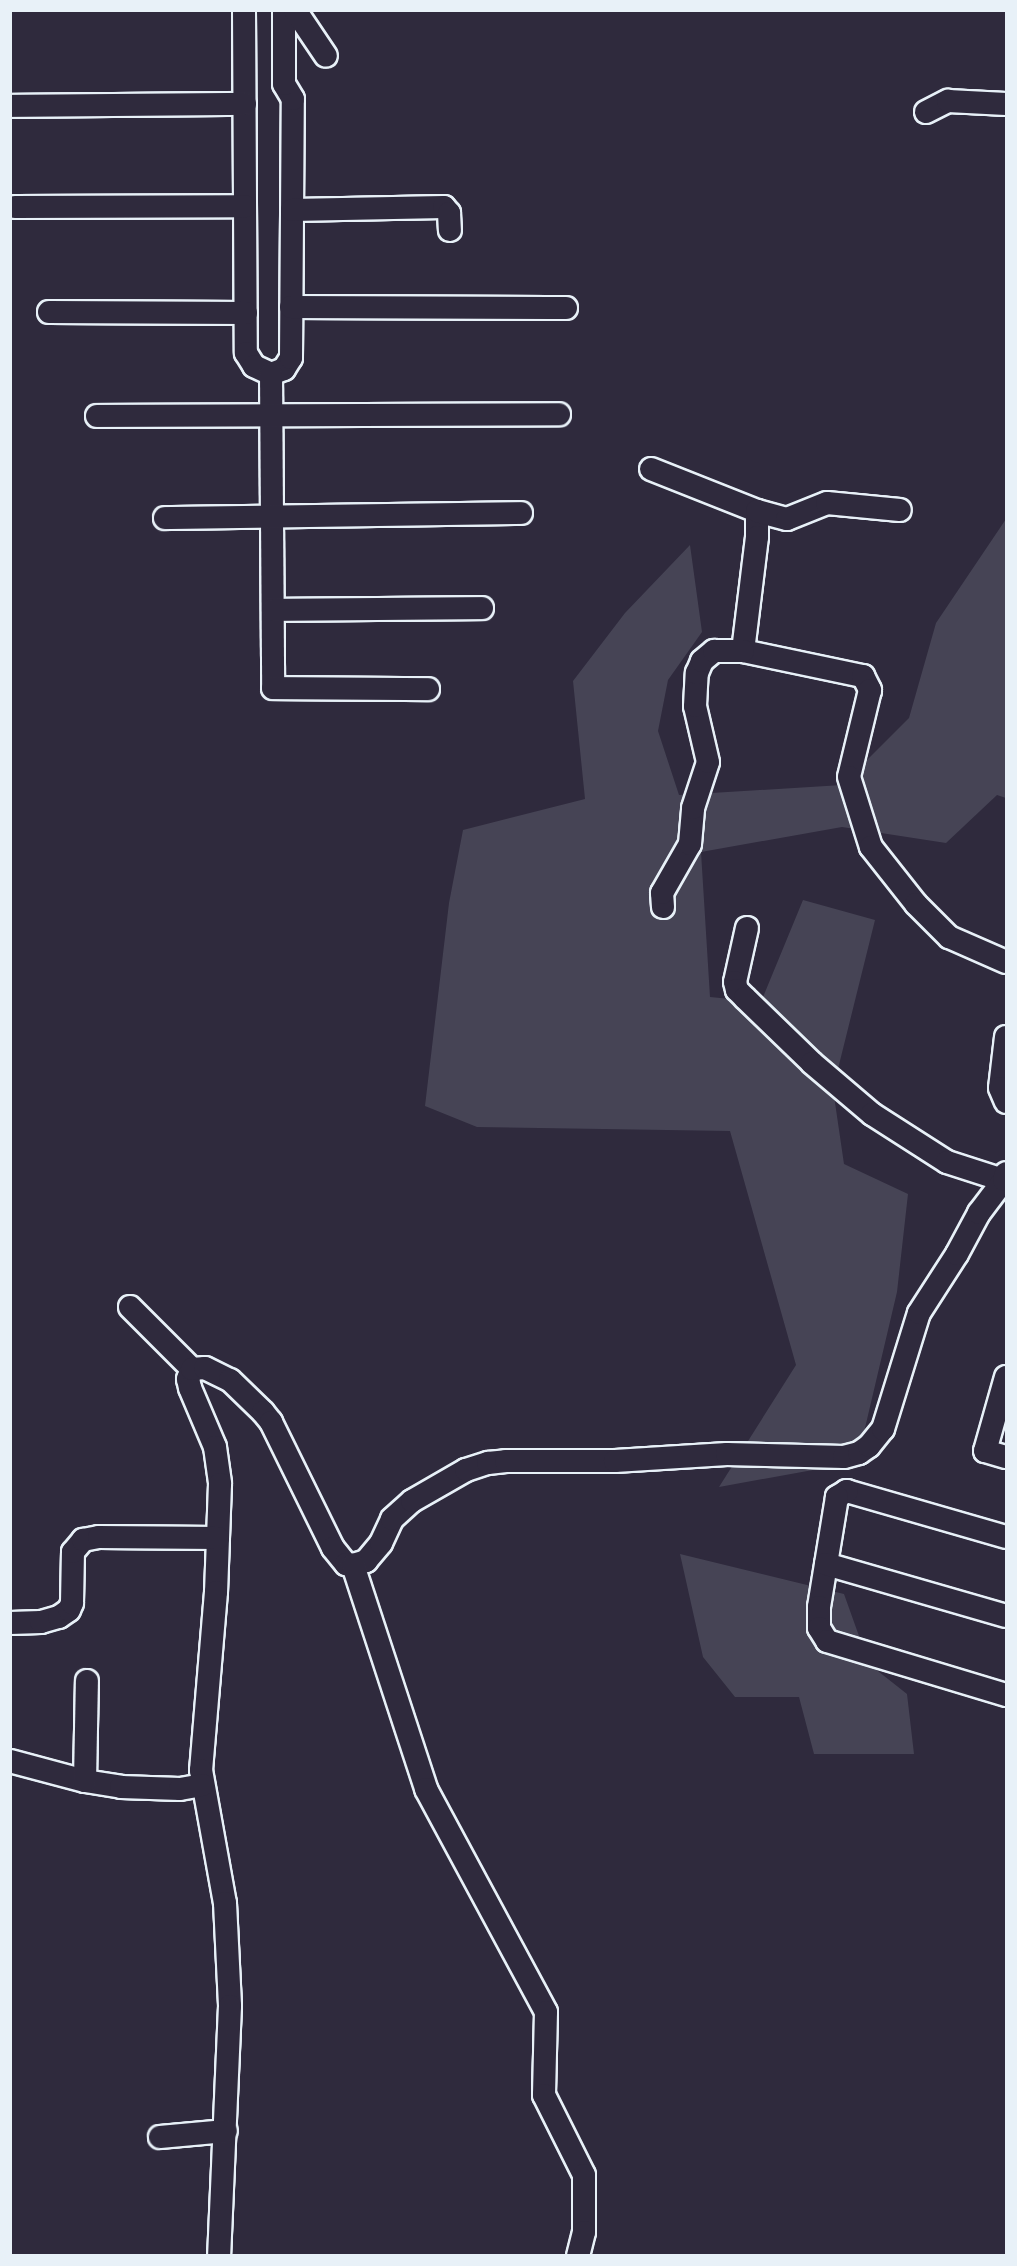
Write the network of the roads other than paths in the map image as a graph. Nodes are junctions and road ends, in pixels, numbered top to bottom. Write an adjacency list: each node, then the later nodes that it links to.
1 (244, 10): 6 (street)
2 (284, 10): 5 (street)
3 (295, 10): 4 (street)
4 (326, 56)
5 (284, 84): 6 (street); 12 (street)
6 (245, 94): 8 (street); 10 (street)
7 (1006, 104): 9 (street)
8 (10, 106)
9 (926, 112)
10 (245, 206): 11 (street); 17 (street)
11 (15, 207)
12 (292, 210): 13 (street); 14 (street)
13 (450, 230)
14 (291, 307): 15 (street); 18 (street)
15 (566, 308)
16 (49, 312): 17 (street)
17 (246, 313): 18 (street)
18 (270, 374): 20 (street)
19 (559, 414): 20 (street)
20 (271, 415): 21 (street); 26 (street)
21 (97, 416)
22 (651, 469): 24 (street)
23 (900, 510): 24 (street)
24 (757, 512): 30 (street)
25 (521, 513): 26 (street)
26 (272, 516): 27 (street); 29 (street)
27 (165, 518)
28 (482, 608): 29 (street)
29 (273, 610): 31 (street)
30 (742, 651): 32 (street); 34 (street)
31 (428, 689)
32 (663, 907)
33 (747, 927): 37 (street)
34 (1006, 962)
35 (1006, 1037): 36 (street)
36 (1006, 1102)
37 (1006, 1178): 45 (street)
38 (130, 1307): 39 (street)
39 (192, 1369): 43 (street); 45 (street)
40 (1006, 1377): 41 (street)
41 (1006, 1457)
42 (1006, 1536): 44 (street)
43 (218, 1538): 47 (street); 52 (street)
44 (826, 1564): 46 (street); 49 (street)
45 (353, 1565): 56 (street)
46 (1006, 1616)
47 (10, 1623)
48 (87, 1681): 51 (street)
49 (1006, 1695)
50 (10, 1761): 51 (street)
51 (85, 1781): 52 (street)
52 (203, 1785): 53 (street)
53 (226, 2131): 54 (street); 55 (street)
54 (160, 2137)
55 (219, 2256)
56 (578, 2256)

